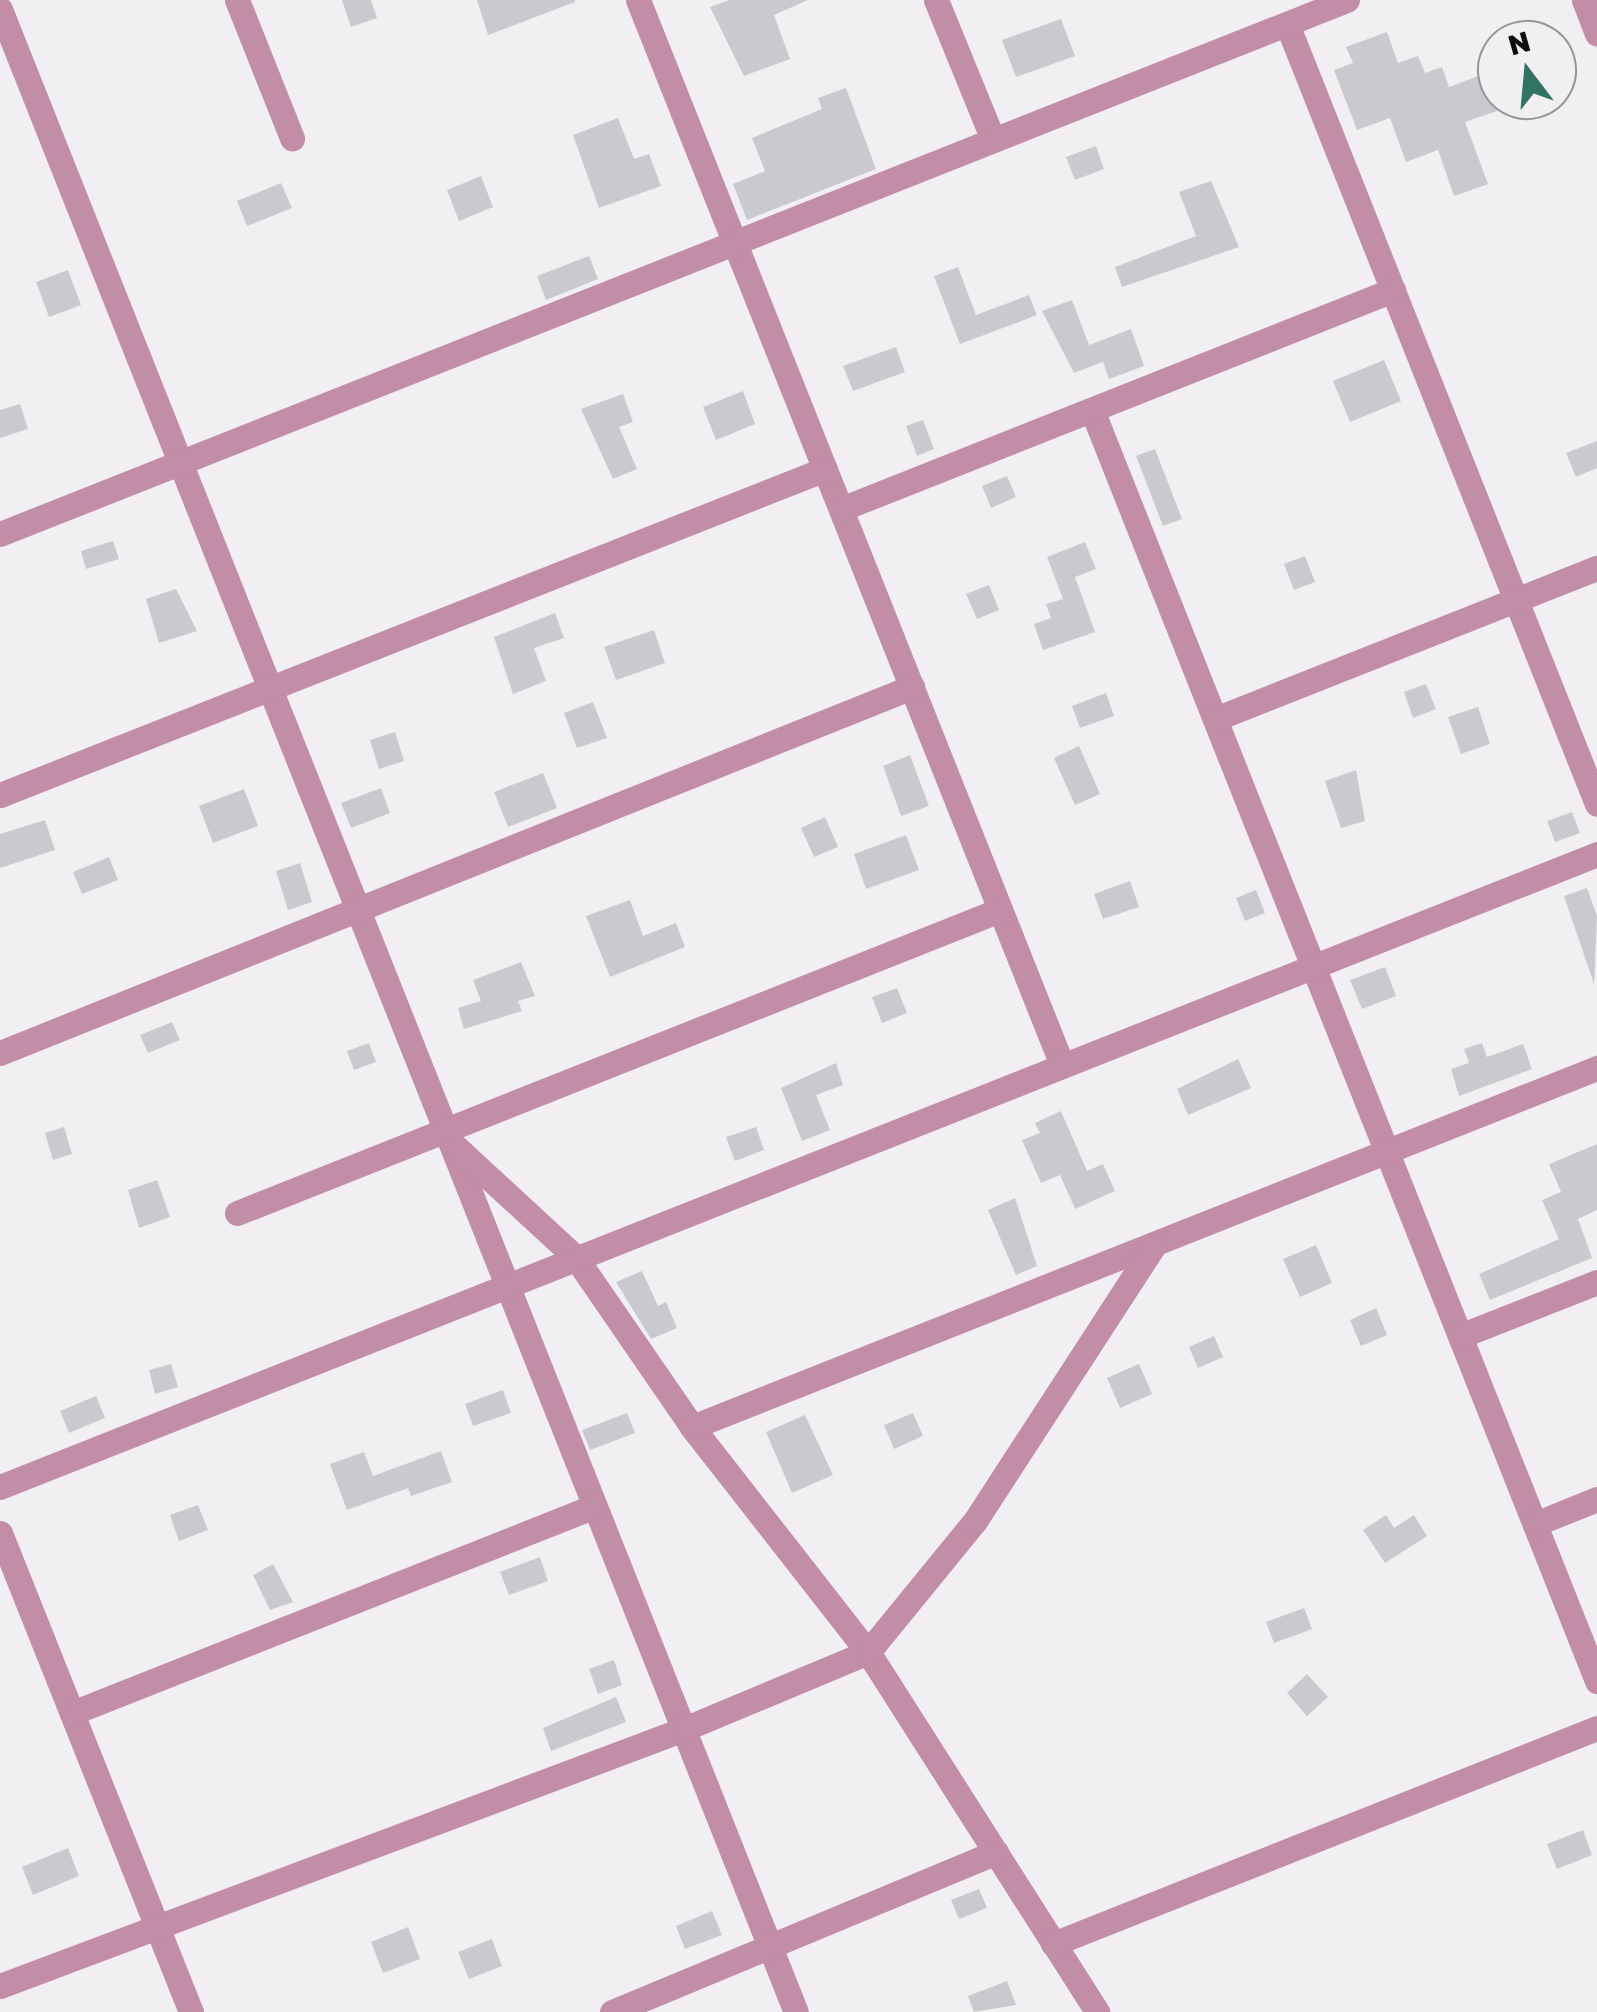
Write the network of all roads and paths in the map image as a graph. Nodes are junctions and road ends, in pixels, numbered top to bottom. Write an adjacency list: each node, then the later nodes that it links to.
1 (237, 0): 9 (street)
2 (638, 0): 11 (street)
3 (936, 0): 10 (street)
4 (1347, 0): 7 (street)
5 (1584, 0): 8 (street)
6 (0, 10): 14 (street)
7 (1287, 24): 10 (street); 12 (street)
8 (1597, 34)
9 (292, 138)
10 (992, 140): 11 (street)
11 (735, 243): 14 (street); 15 (street)
12 (1393, 290): 13 (street); 19 (street)
13 (1092, 410): 16 (street); 22 (street)
14 (180, 462): 17 (street); 21 (street)
15 (825, 469): 16 (street); 21 (street)
16 (841, 509): 20 (street)
17 (0, 534)
18 (1597, 568): 19 (street)
19 (1516, 600): 22 (street); 24 (street)
20 (912, 687): 26 (street); 27 (street)
21 (270, 688): 23 (street); 26 (street)
22 (1214, 720): 28 (street)
23 (0, 796)
24 (1597, 804)
25 (1597, 854): 28 (street)
26 (357, 907): 29 (street); 32 (street)
27 (1000, 910): 30 (street); 32 (street)
28 (1313, 966): 30 (street); 33 (street)
29 (0, 1053)
30 (1062, 1066): 36 (street)
31 (1597, 1068): 33 (street)
32 (448, 1136): 34 (street); 36 (street); 38 (street)
33 (1387, 1152): 35 (street); 39 (street)
34 (238, 1213)
35 (1155, 1244): 40 (street); 46 (street)
36 (576, 1258): 38 (street); 40 (street)
37 (1597, 1282): 39 (street)
38 (508, 1286): 41 (street); 43 (street)
39 (1460, 1336): 44 (street)
40 (692, 1427): 46 (street)
41 (0, 1486)
42 (1597, 1499): 44 (street)
43 (596, 1506): 48 (street); 50 (street)
44 (1535, 1524): 47 (street)
45 (0, 1533): 48 (street)
46 (868, 1652): 50 (street); 51 (street)
47 (1597, 1680)
48 (72, 1714): 52 (street)
49 (1597, 1728): 53 (street)
50 (684, 1729): 52 (street); 54 (street)
51 (996, 1852): 53 (street); 54 (street)
52 (157, 1927): 55 (street); 56 (street)
53 (1054, 1944): 59 (street)
54 (770, 1946): 57 (street); 58 (street)
55 (0, 1986)
56 (191, 2012)
57 (612, 2012)
58 (796, 2012)
59 (1097, 2012)

